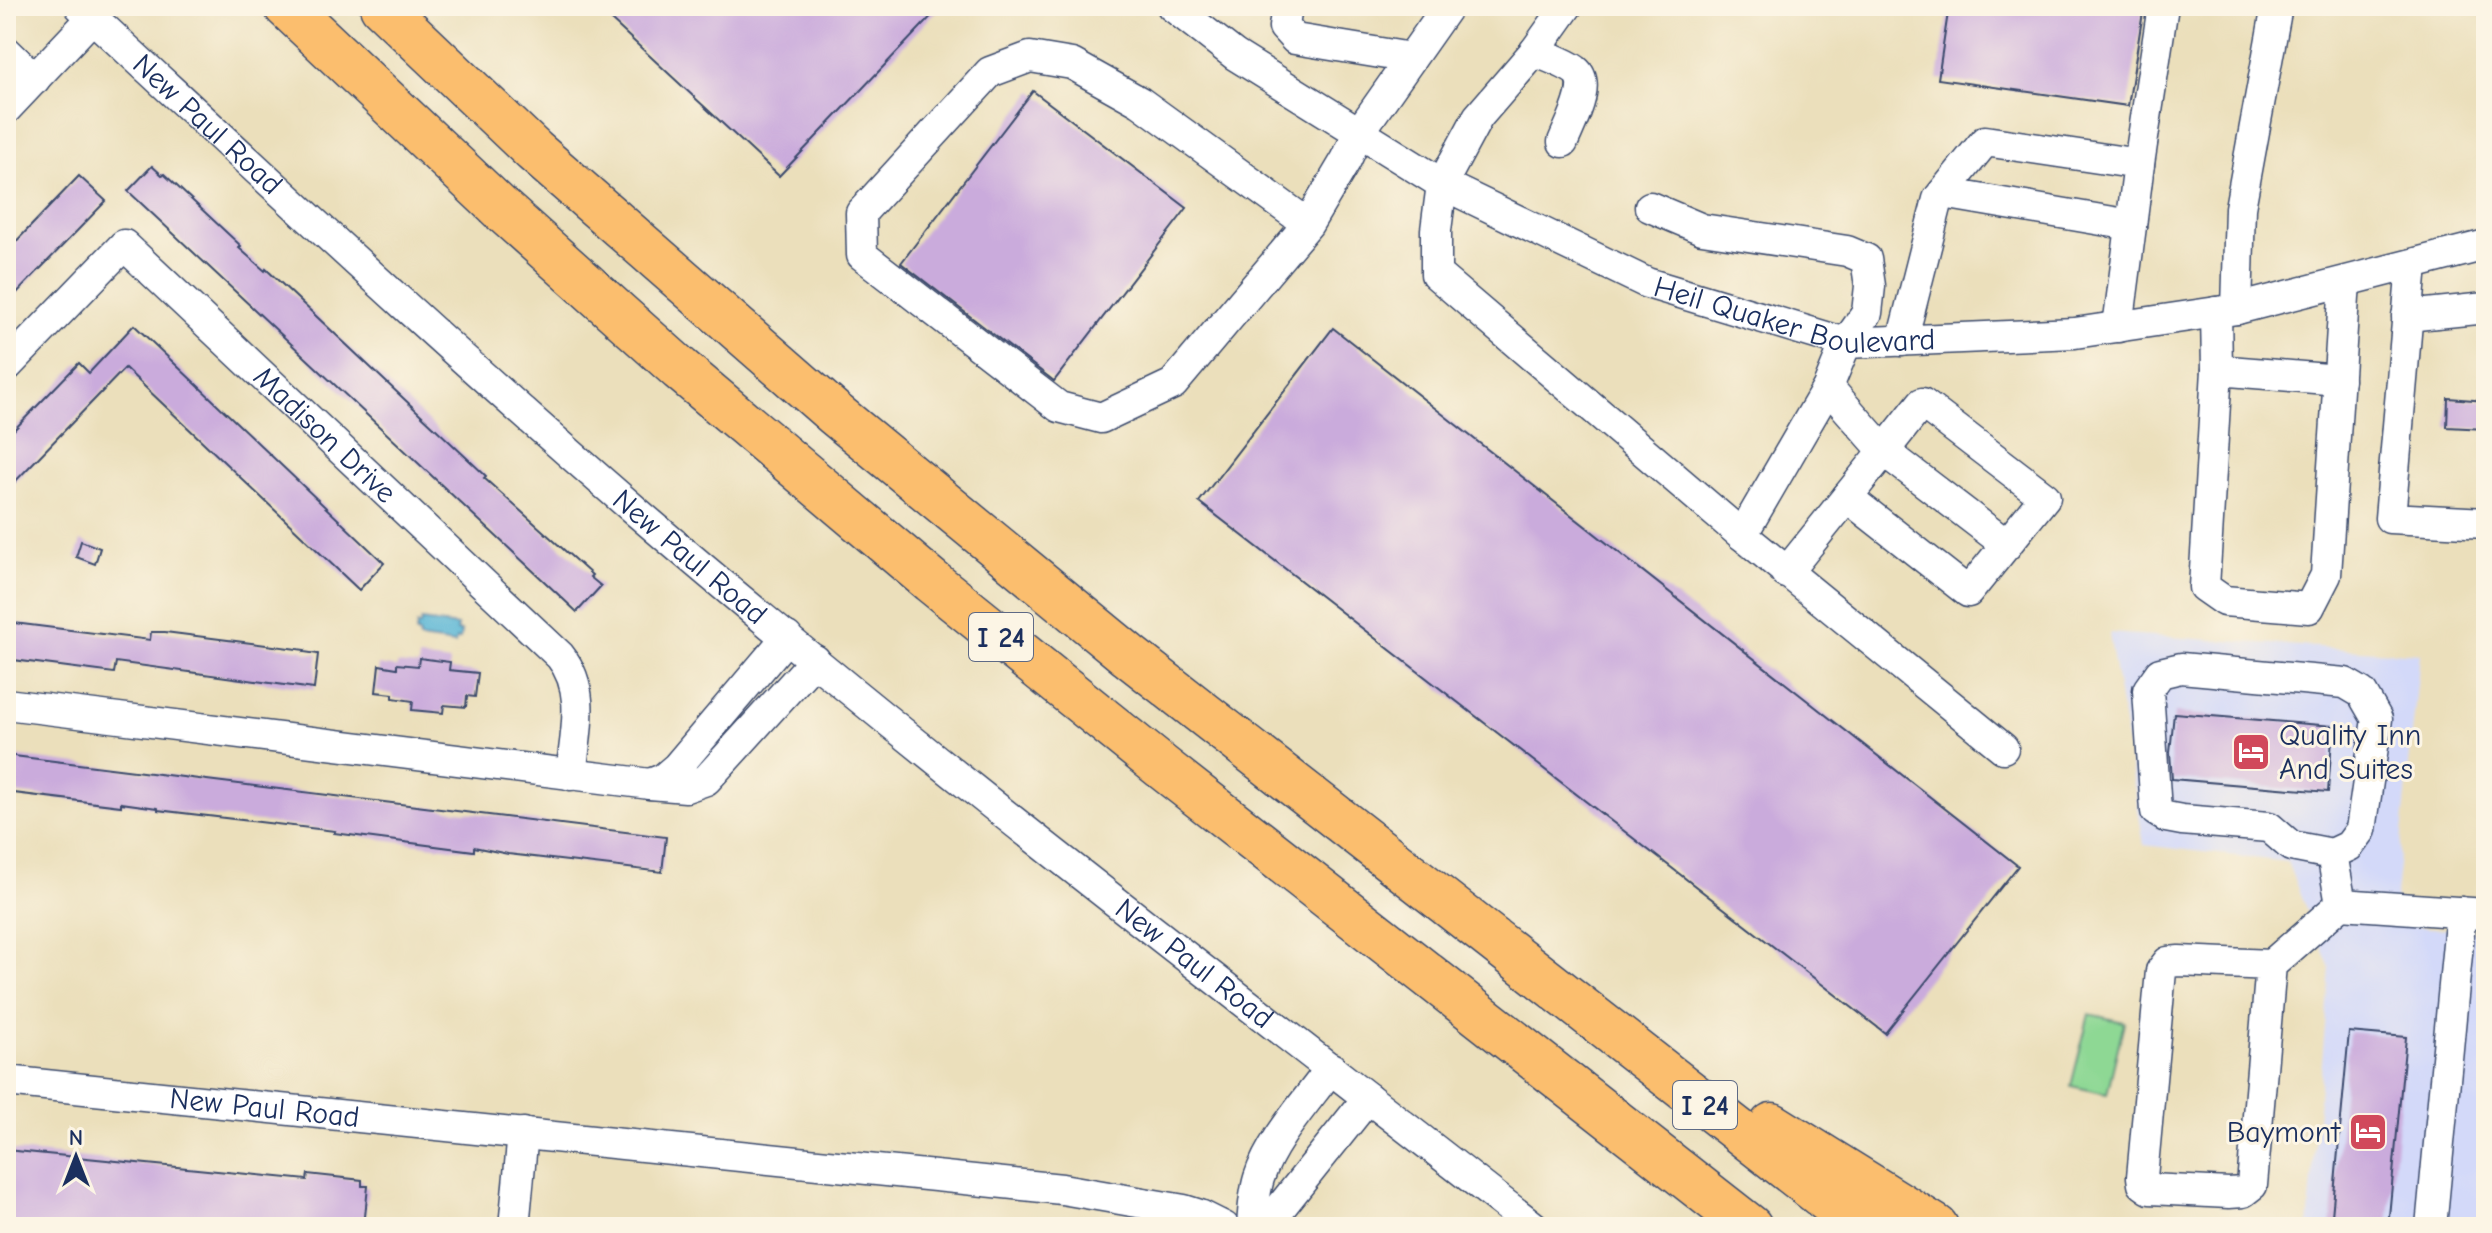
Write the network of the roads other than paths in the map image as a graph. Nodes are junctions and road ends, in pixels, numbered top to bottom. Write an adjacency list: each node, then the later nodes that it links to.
1 (286, 6): 64 (highway, I 24)
2 (382, 6): 54 (highway, I 24)
3 (1172, 6): 15 (street, Heil Quaker Boulevard)
4 (1287, 6): 12 (street)
5 (1448, 6): 12 (street)
6 (1567, 6): 11 (street)
7 (2163, 6): 17 (street)
8 (2277, 6): 27 (street)
9 (86, 12): 13 (street); 42 (street, New Paul Road)
10 (6, 51): 13 (street)
11 (1535, 51): 16 (street); 18 (street)
12 (1411, 58): 15 (street)
13 (35, 79): 14 (street)
14 (6, 109)
15 (1358, 134): 18 (street, Heil Quaker Boulevard); 21 (street)
16 (1563, 142)
17 (2139, 164): 19 (street); 22 (street)
18 (1442, 184): 31 (street, Heil Quaker Boulevard); 39 (street)
19 (1943, 193): 22 (street); 30 (street)
20 (1650, 207): 31 (street)
21 (1308, 224): 21 (street)
22 (2131, 225): 29 (street)
23 (2486, 245): 24 (street, Heil Quaker Boulevard)
24 (2412, 265): 25 (street, Heil Quaker Boulevard); 28 (street)
25 (2345, 282): 27 (street, Heil Quaker Boulevard); 34 (street)
26 (2486, 308): 28 (street)
27 (2226, 311): 29 (street, Heil Quaker Boulevard); 33 (street)
28 (2407, 316): 38 (street)
29 (2118, 327): 30 (street, Heil Quaker Boulevard)
30 (1902, 341): 31 (street, Heil Quaker Boulevard)
31 (1846, 343): 35 (street)
32 (6, 367): 48 (street, Madison Drive)
33 (2217, 370): 34 (street); 34 (street)
34 (2339, 380)
35 (1828, 387): 36 (street); 39 (street)
36 (1884, 451): 37 (street); 40 (street); 40 (street)
37 (1847, 497): 40 (street); 41 (street)
38 (2486, 523)
39 (1742, 535): 41 (street)
40 (2007, 545)
41 (1786, 573): 47 (street)
42 (787, 637): 43 (street, New Paul Road); 45 (street)
43 (815, 660): 46 (street); 55 (street, New Paul Road)
44 (6, 704): 48 (street)
45 (728, 708): 46 (street); 49 (street)
46 (753, 729): 49 (street)
47 (2003, 748)
48 (571, 775): 49 (street)
49 (650, 784)
50 (2332, 854): 50 (street); 51 (street)
51 (2341, 904): 52 (street); 53 (street)
52 (2474, 913): 67 (street)
53 (2271, 965): 53 (street)
54 (1547, 982): 65 (highway, I 24); 66 (highway)
55 (1331, 1068): 57 (street, New Paul Road); 61 (street)
56 (6, 1081): 58 (street, New Paul Road)
57 (1368, 1098): 62 (street); 63 (street, New Paul Road)
58 (523, 1133): 59 (street); 60 (street, New Paul Road)
59 (514, 1227)
60 (1224, 1227)
61 (1252, 1227)
62 (1265, 1227)
63 (1534, 1227)
64 (1750, 1227)
65 (1862, 1227)
66 (1936, 1227)
67 (2431, 1227)

